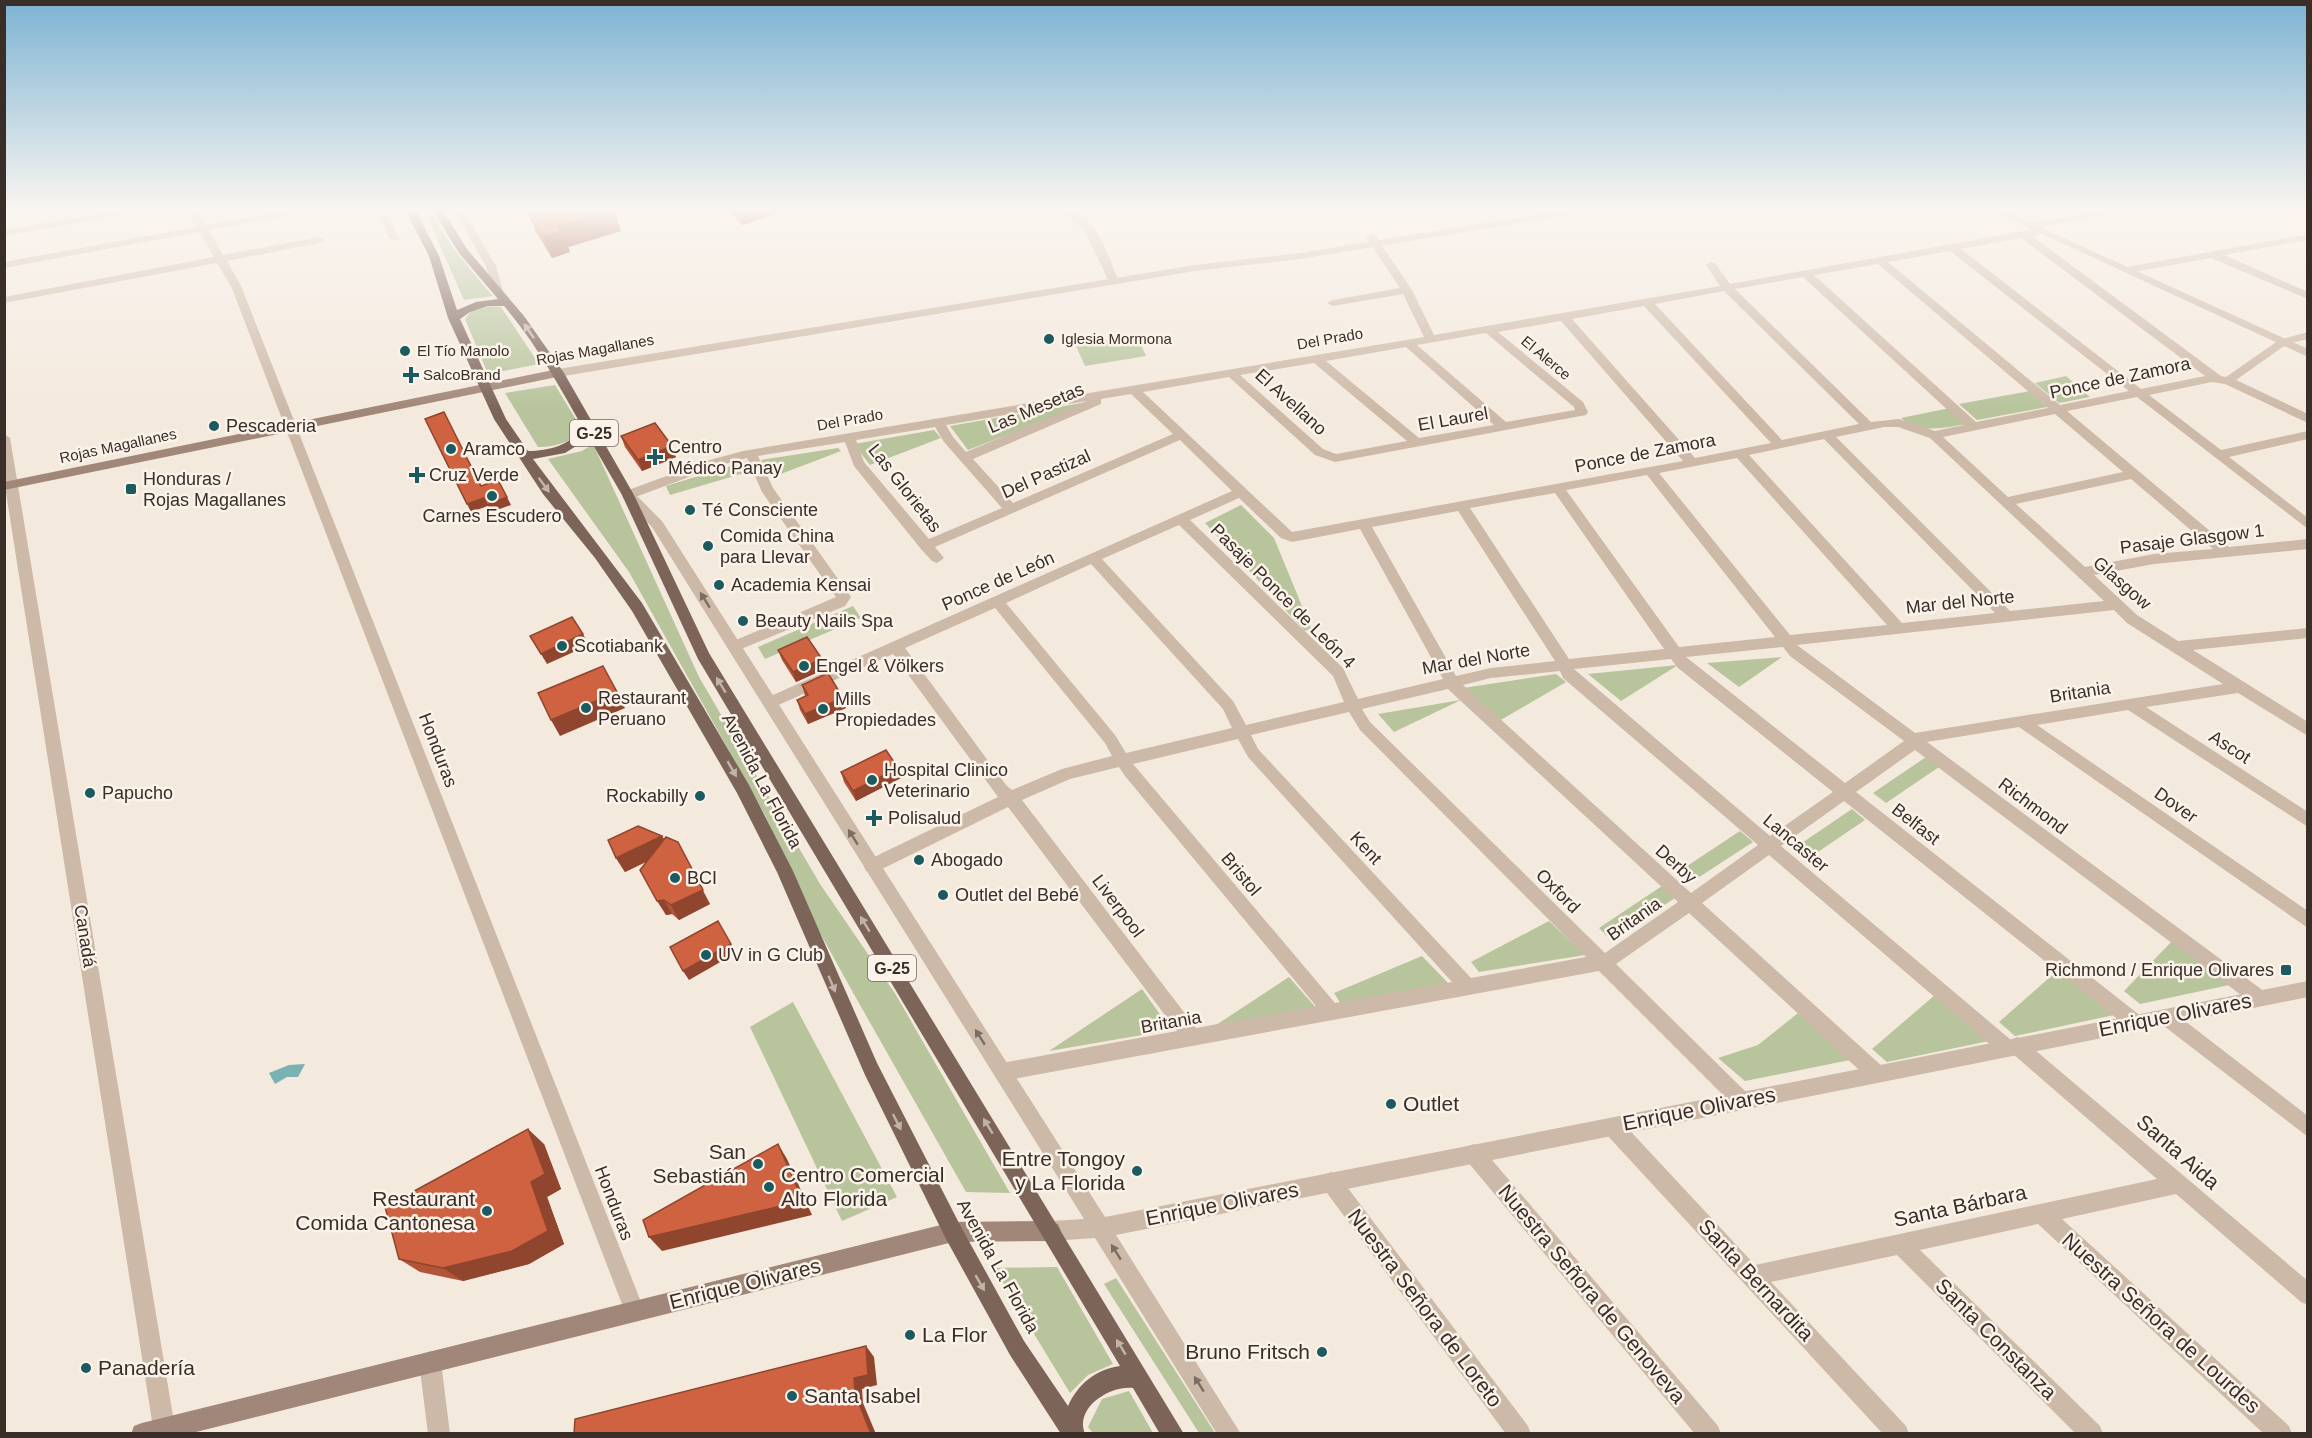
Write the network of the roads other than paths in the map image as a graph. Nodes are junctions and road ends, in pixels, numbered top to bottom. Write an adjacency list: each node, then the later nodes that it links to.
1 (128, 276): 22 (street)
2 (232, 276): 47 (street, Honduras)
3 (440, 276): 27 (main road, Avenida La Florida)
4 (485, 276): 20 (main road, Avenida La Florida / G-25)
5 (493, 276): 20 (street, Avenida La Florida)
6 (1111, 276): 17 (street)
7 (1148, 276): 17 (street, Rojas Magallanes)
8 (1398, 276): 19 (street)
9 (1719, 276): 18 (street)
10 (1794, 276): 18 (street, Del Prado)
11 (1808, 276): 46 (street)
12 (1899, 276): 41 (street)
13 (1989, 276): 40 (street)
14 (2090, 276): 37 (street)
15 (2140, 276): 32 (street)
16 (2262, 276): 21 (street)
17 (1114, 282): 36 (street, Rojas Magallanes)
18 (1727, 288): 23 (street, Del Prado); 45 (street)
19 (1407, 290): 24 (street); 30 (street)
20 (498, 291): 25 (main road, Avenida La Florida / G-25)
21 (2307, 296)
22 (4, 300)
23 (1647, 302): 26 (street, Del Prado); 57 (street)
24 (1334, 303)
25 (509, 304): 27 (main road); 36 (main road, Avenida La Florida / G-25, one-way to 25)
26 (1564, 317): 28 (street, Del Prado); 64 (street)
27 (454, 318): 38 (main road, Avenida La Florida)
28 (1488, 328): 30 (street, Del Prado); 42 (street, El Alerce)
29 (2307, 335): 32 (street)
30 (1430, 338): 31 (street, Del Prado)
31 (1407, 342): 34 (street, Del Prado); 49 (street)
32 (2283, 342): 33 (street); 37 (street)
33 (2307, 354)
34 (1316, 358): 35 (street, Del Prado); 56 (street)
35 (1230, 372): 39 (street, Del Prado); 62 (street, El Avellano)
36 (558, 373): 38 (main road, Rojas Magallanes); 48 (main road, Avenida La Florida / G-25)
37 (2222, 380): 40 (street, Ponce de Zamora); 43 (street)
38 (483, 386): 47 (main road, Rojas Magallanes); 60 (main road, Avenida La Florida)
39 (1127, 390): 44 (street, Del Prado); 50 (street, Ponce de Zamora); 63 (street, Las Mesetas)
40 (2138, 393): 41 (street, Ponce de Zamora); 61 (street)
41 (2057, 410): 46 (street, Ponce de Zamora); 66 (street)
42 (1582, 412): 49 (street, El Laurel)
43 (2307, 419)
44 (939, 422): 54 (street, Del Prado); 63 (street)
45 (1868, 426): 51 (street, Ponce de Zamora); 52 (street, Ponce de Zamora)
46 (1974, 426): 52 (street, Ponce de Zamora)
47 (291, 427): 67 (main road, Rojas Magallanes); 137 (street, Honduras)
48 (590, 428): 60 (main road); 70 (main road, Avenida La Florida / G-25)
49 (1505, 428): 56 (street, El Laurel)
50 (1181, 435): 69 (street, Ponce de Zamora); 73 (street, Del Pastizal)
51 (1827, 435): 57 (street, Ponce de Zamora); 85 (street)
52 (1934, 435): 71 (street, Glasgow)
53 (2307, 435): 61 (street)
54 (849, 437): 59 (street, Del Prado); 78 (street, Las Glorietas)
55 (4, 438): 67 (street, Canadá)
56 (1417, 443): 62 (street, El Laurel)
57 (1780, 445): 58 (street, Ponce de Zamora)
58 (1740, 453): 64 (street, Ponce de Zamora); 86 (street)
59 (751, 454): 70 (street, Del Prado); 92 (street)
60 (522, 455): 133 (main road, Avenida La Florida, one-way to 133)
61 (2218, 455): 76 (street)
62 (1329, 457)
63 (965, 458): 73 (street)
64 (1692, 463): 65 (street, Ponce de Zamora)
65 (1650, 471): 68 (street, Ponce de Zamora); 89 (street, Richmond)
66 (2133, 474): 71 (street); 79 (street)
67 (8, 485): 140 (street, Canadá)
68 (1558, 488): 72 (street, Ponce de Zamora); 94 (street, Belfast)
69 (1241, 492): 74 (street, Ponce de León); 75 (street, Ponce de Zamora)
70 (628, 495): 92 (street, Avenida La Florida, one-way to 70); 132 (main road, Avenida La Florida / G-25, one-way to 70)
71 (2005, 502): 82 (street, Glasgow)
72 (1462, 506): 75 (street, Ponce de Zamora); 95 (street, Lancaster)
73 (1011, 509): 78 (street, Del Pastizal)
74 (1181, 519): 81 (street, Ponce de León); 99 (street, Pasaje Ponce de León 4)
75 (1364, 524): 96 (street, Derby)
76 (2307, 524)
77 (2307, 544): 79 (street, Pasaje Glasgow 1)
78 (926, 546): 80 (street, Las Glorietas)
79 (2226, 552): 82 (street, Pasaje Glasgow 1)
80 (937, 558)
81 (1093, 558): 83 (street, Ponce de León); 102 (street, Kent)
82 (2081, 573): 84 (street, Glasgow)
83 (998, 601): 91 (street, Ponce de León); 105 (street, Bristol)
84 (2116, 605): 85 (street, Mar del Norte); 93 (street, Glasgow)
85 (2007, 617): 86 (street, Mar del Norte)
86 (1899, 629): 89 (street, Mar del Norte)
87 (2307, 633): 88 (street)
88 (2292, 635): 90 (street); 93 (street)
89 (1787, 641): 94 (street, Mar del Norte); 104 (street, Richmond)
90 (2307, 644)
91 (895, 646): 98 (street, Ponce de León); 107 (street, Liverpool)
92 (734, 647): 98 (street, Avenida La Florida)
93 (2175, 647): 97 (street, Glasgow)
94 (1677, 653): 95 (street, Mar del Norte); 106 (street, Belfast)
95 (1565, 665): 96 (street, Mar del Norte); 109 (street, Lancaster)
96 (1450, 681): 99 (street, Mar del Norte); 111 (street, Derby)
97 (2239, 687): 100 (street, Britania); 103 (street, Glasgow)
98 (769, 703): 110 (street, Avenida La Florida, one-way to 98)
99 (1353, 704): 102 (street, Mar del Norte); 113 (street, Oxford)
100 (2130, 704): 101 (street, Britania); 108 (street, Ascot)
101 (2022, 721): 104 (street, Britania); 112 (street, Dover)
102 (1241, 730): 105 (street, Mar del Norte); 114 (street, Kent)
103 (2307, 730)
104 (1914, 742): 106 (street, Britania); 116 (street, Richmond)
105 (1122, 759): 107 (street, Mar del Norte); 117 (street, Bristol)
106 (1844, 792): 109 (street, Britania); 119 (street, Belfast)
107 (1010, 798): 110 (street, Mar del Norte); 120 (street, Liverpool)
108 (2307, 821)
109 (1769, 846): 111 (street, Britania); 121 (street, Lancaster)
110 (872, 866): 122 (street, Avenida La Florida, one-way to 110)
111 (1690, 903): 113 (street, Britania); 123 (street, Derby)
112 (2307, 921)
113 (1603, 962): 114 (street, Britania); 124 (street, Oxford)
114 (1469, 988): 117 (street, Britania)
115 (2307, 988): 116 (street, Enrique Olivares)
116 (2259, 998): 118 (street, Enrique Olivares)
117 (1332, 1012): 120 (street, Britania)
118 (2166, 1017): 119 (street, Enrique Olivares); 126 (street)
119 (2136, 1023): 121 (street, Enrique Olivares)
120 (1193, 1038): 122 (street, Britania)
121 (2012, 1047): 123 (street, Enrique Olivares); 129 (street, Santa Aida)
122 (1002, 1072): 131 (street, Avenida La Florida)
123 (1877, 1074): 124 (street, Enrique Olivares)
124 (1742, 1101): 125 (street, Enrique Olivares)
125 (1613, 1126): 127 (street, Enrique Olivares); 135 (street, Santa Bernardita)
126 (2307, 1128)
127 (1474, 1154): 128 (street, Enrique Olivares); 147 (street, Nuestra Señora de Genoveva)
128 (1330, 1182): 131 (street, Enrique Olivares); 146 (street, Nuestra Señora de Loreto)
129 (2178, 1184): 130 (street, Santa Bárbara); 136 (street, Santa Aida)
130 (2041, 1214): 134 (street, Santa Bárbara); 150 (street, Nuestra Señora de Lourdes)
131 (1101, 1228): 132 (street, Enrique Olivares); 145 (street, Avenida La Florida, one-way to 131)
132 (1051, 1231): 133 (main road, Enrique Olivares); 139 (main road, Avenida La Florida / G-25, one-way to 132)
133 (952, 1232): 137 (main road, Enrique Olivares); 141 (main road, Avenida La Florida, one-way to 141)
134 (1900, 1244): 135 (street, Santa Bárbara); 149 (street, Santa Constanza)
135 (1752, 1276): 148 (street, Santa Bernardita)
136 (2307, 1295)
137 (635, 1312): 138 (main road, Enrique Olivares)
138 (430, 1362): 140 (main road, Enrique Olivares); 143 (street)
139 (1140, 1378): 141 (main road); 144 (main road, Avenida La Florida / G-25)
140 (165, 1431): 142 (main road, Enrique Olivares)
141 (1069, 1432)
142 (142, 1434)
143 (439, 1434)
144 (1173, 1434)
145 (1230, 1434)
146 (1520, 1434)
147 (1710, 1434)
148 (1898, 1434)
149 (2092, 1434)
150 (2281, 1434)

